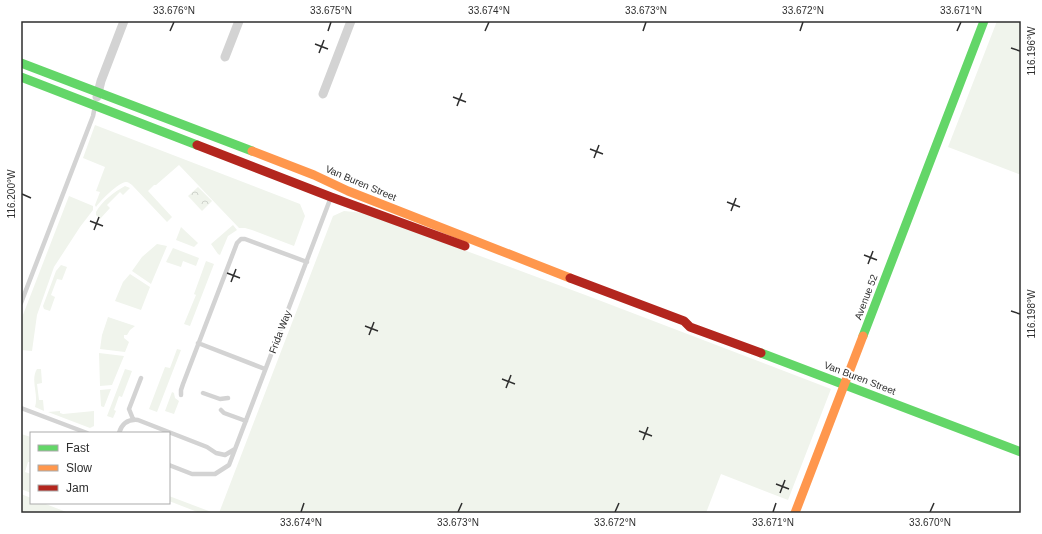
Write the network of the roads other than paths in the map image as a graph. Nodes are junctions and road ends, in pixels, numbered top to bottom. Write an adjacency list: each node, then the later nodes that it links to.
1 (124, 21): 8 (street)
2 (239, 21): 5 (street)
3 (351, 21): 9 (street)
4 (984, 21): 19 (street, Avenue 52)
5 (225, 57)
6 (21, 63): 8 (street, Van Buren Street)
7 (21, 77): 10 (street, Van Buren Street)
8 (98, 92): 10 (street); 11 (street, Van Buren Street)
9 (323, 94)
10 (94, 106): 12 (street, Van Buren Street); 14 (lane)
11 (336, 185): 12 (lane, Frida Way); 15 (street, Van Buren Street)
12 (330, 200): 13 (lane, Frida Way); 15 (street, Van Buren Street)
13 (306, 262): 16 (lane); 17 (lane, Frida Way)
14 (21, 303)
15 (690, 327): 19 (street, Van Buren Street)
16 (198, 343): 17 (lane); 21 (lane)
17 (265, 369): 26 (lane, Frida Way)
18 (141, 378): 25 (lane)
19 (845, 384): 32 (street, Van Buren Street); 34 (street, Avenue 52)
20 (203, 393): 22 (lane)
21 (181, 395)
22 (228, 398)
23 (21, 408): 27 (lane)
24 (221, 410): 26 (lane)
25 (133, 419): 28 (lane); 29 (lane)
26 (246, 421): 31 (lane, Frida Way)
27 (84, 432)
28 (120, 432)
29 (169, 432)
30 (170, 433): 31 (lane)
31 (235, 449): 33 (lane, Frida Way)
32 (1021, 452)
33 (170, 465)
34 (795, 513)

